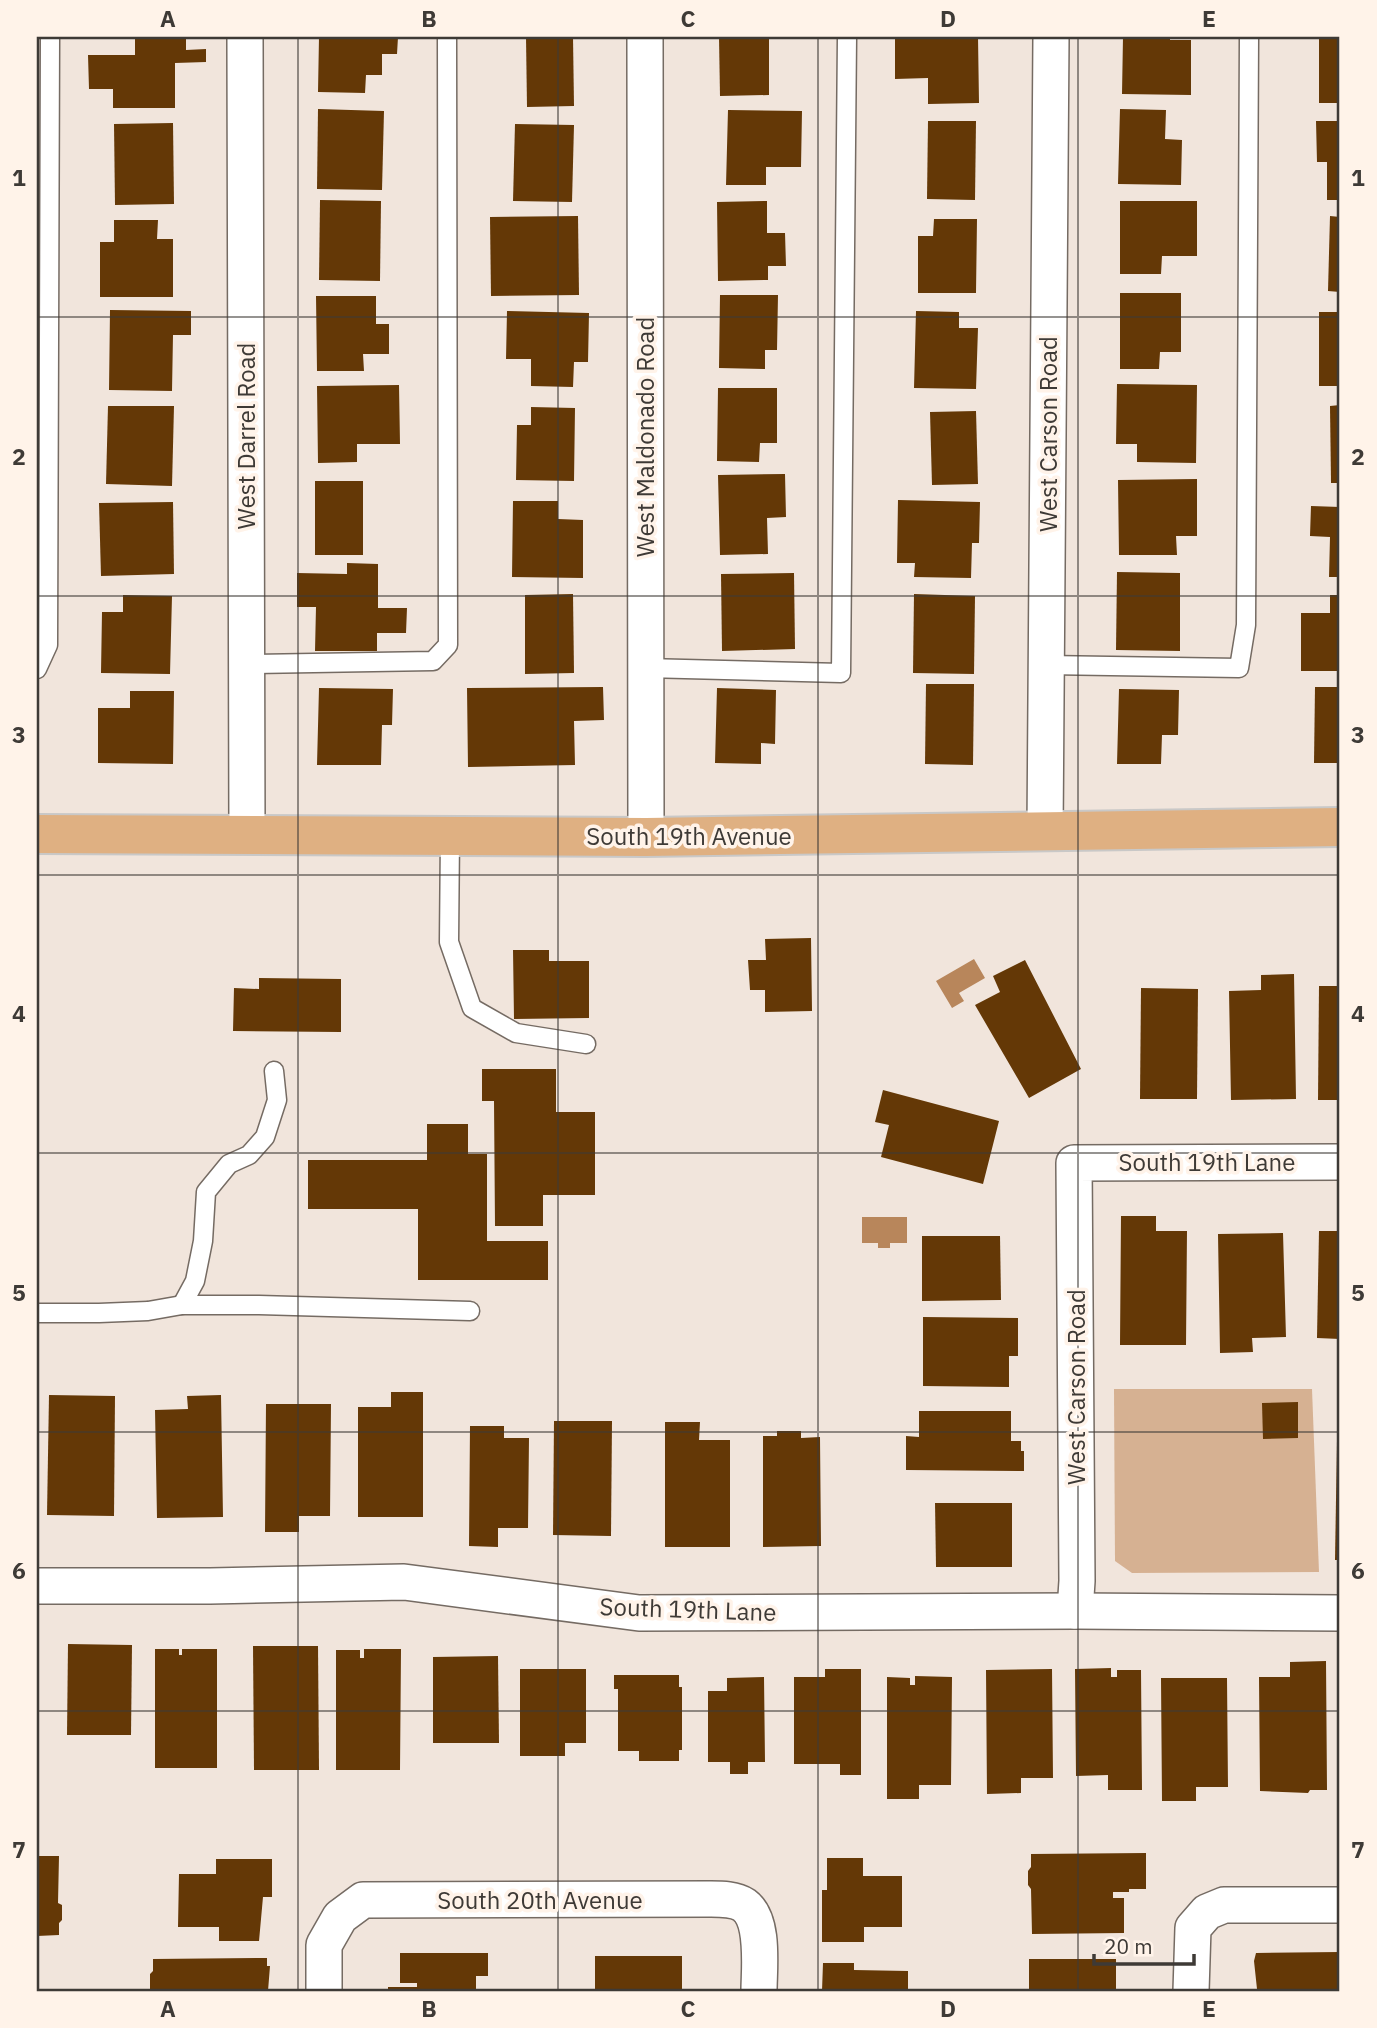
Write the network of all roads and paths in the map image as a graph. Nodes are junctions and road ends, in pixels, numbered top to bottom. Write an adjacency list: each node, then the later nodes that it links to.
1 (50, 37): 10 (lane)
2 (245, 37): 8 (street, West Darrel Road)
3 (447, 37): 8 (lane)
4 (645, 37): 11 (street, West Maldonado Road)
5 (847, 37): 11 (lane)
6 (1051, 37): 9 (street, West Carson Road)
7 (1249, 37): 9 (lane)
8 (247, 664): 15 (street, West Darrel Road)
9 (1046, 665): 13 (street, West Carson Road)
10 (37, 668)
11 (645, 668): 17 (street, West Maldonado Road)
12 (1340, 827): 13 (main road, South 19th Avenue)
13 (1045, 832): 17 (main road, South 19th Avenue)
14 (37, 834): 15 (main road, South 19th Avenue)
15 (247, 835): 16 (main road, South 19th Avenue)
16 (450, 835): 17 (main road, South 19th Avenue); 18 (lane)
17 (646, 837)
18 (586, 1044)
19 (274, 1071): 22 (lane)
20 (1340, 1162): 21 (street, South 19th Lane)
21 (1074, 1163): 26 (street, West Carson Road)
22 (183, 1305): 23 (lane); 24 (lane)
23 (470, 1311)
24 (37, 1313)
25 (37, 1586): 26 (street, South 19th Lane)
26 (1075, 1611): 27 (street, South 19th Lane)
27 (1340, 1613)
28 (1340, 1905): 31 (street)
29 (324, 1991): 30 (street, South 20th Avenue)
30 (759, 1991)
31 (1191, 1991)

